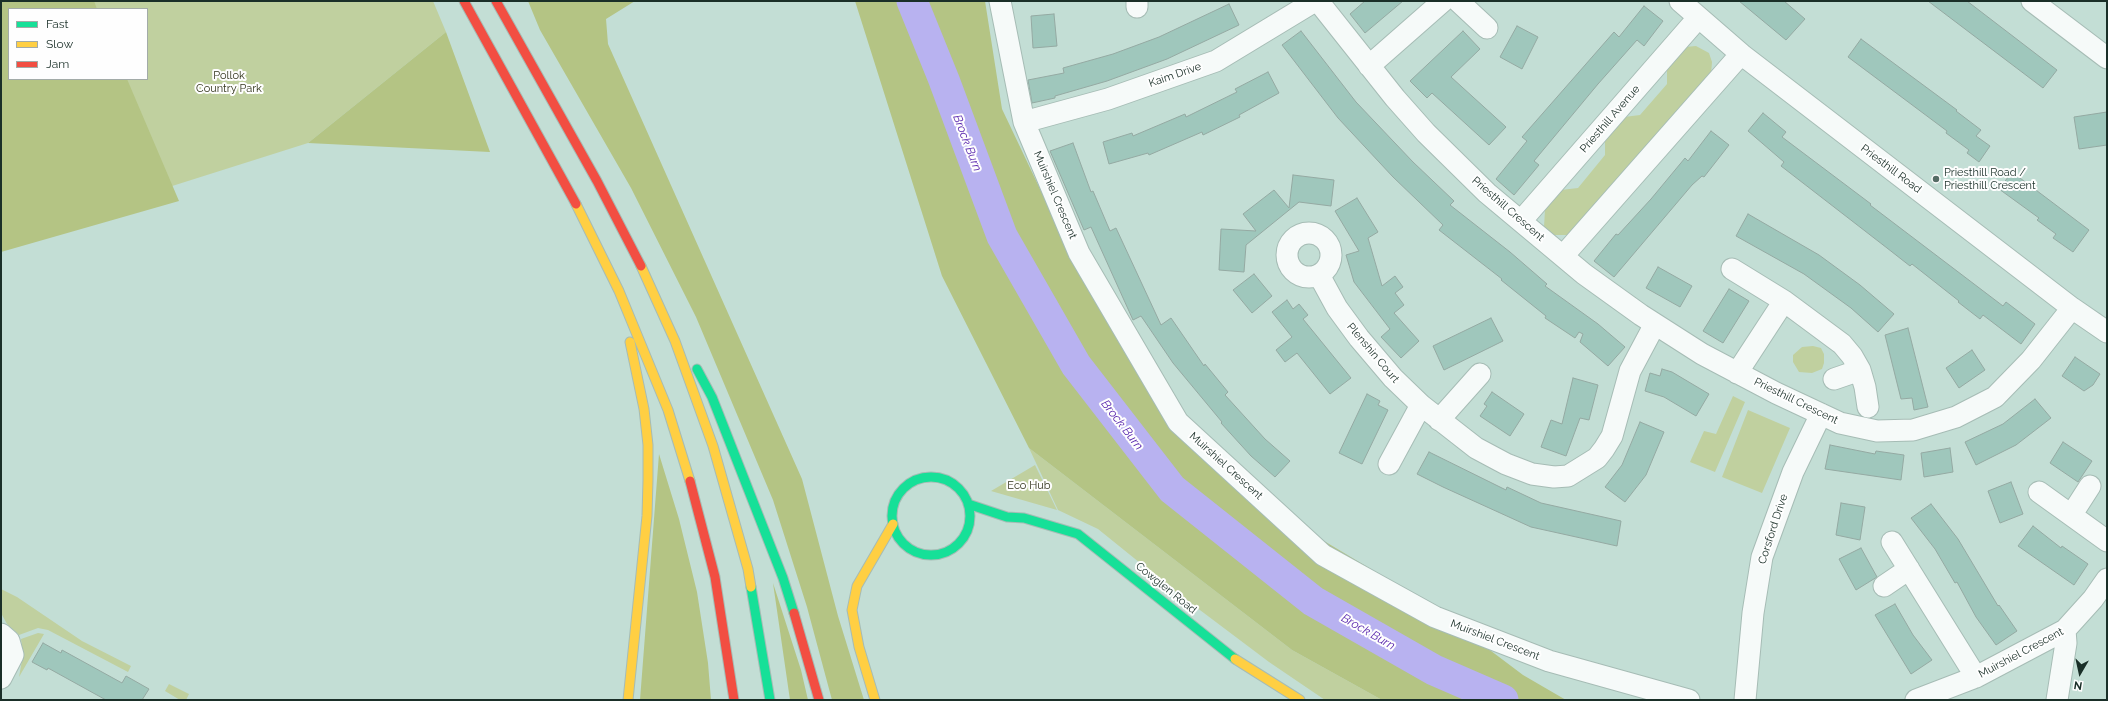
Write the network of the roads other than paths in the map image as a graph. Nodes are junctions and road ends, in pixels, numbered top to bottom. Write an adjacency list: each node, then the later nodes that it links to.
1 (464, 1): 20 (main road)
2 (496, 1): 17 (main road)
3 (1000, 1): 14 (street, Muirshiel Crescent)
4 (1316, 1): 13 (street, Priesthill Crescent); 14 (street, Kaim Drive)
5 (1443, 1): 13 (street)
6 (1458, 1): 10 (street)
7 (1680, 1): 9 (street, Priesthill Road)
8 (2032, 1): 11 (street)
9 (1698, 18): 12 (street, Priesthill Road); 15 (street, Priesthill Avenue)
10 (1486, 28)
11 (2105, 52)
12 (1741, 54): 16 (street); 22 (street, Priesthill Road)
13 (1369, 66): 15 (street, Priesthill Crescent)
14 (1024, 122): 64 (street, Muirshiel Crescent)
15 (1521, 221): 16 (street, Priesthill Crescent)
16 (1563, 256): 23 (street, Priesthill Crescent)
17 (640, 264): 60 (main road); 61 (main road)
18 (1732, 269): 21 (street)
19 (1319, 275): 29 (street, Plenshin Court)
20 (619, 291): 58 (main road); 59 (main road)
21 (1784, 301): 25 (street); 26 (street)
22 (2072, 308): 24 (street, Priesthill Road); 31 (street, Priesthill Crescent)
23 (1655, 324): 26 (street, Priesthill Crescent); 32 (street, Plenshin Court)
24 (2107, 332)
25 (1860, 370): 28 (street); 30 (street)
26 (1737, 373): 31 (street, Priesthill Crescent)
27 (1480, 374): 32 (street)
28 (1834, 379)
29 (1421, 405): 32 (street, Plenshin Court); 33 (street)
30 (1868, 407)
31 (1821, 414): 65 (street, Corsford Drive)
32 (1439, 420)
33 (1389, 464)
34 (2090, 486): 37 (street)
35 (2039, 492): 37 (street)
36 (968, 504): 38 (main road, Cowglen Road); 40 (main road); 42 (main road)
37 (2072, 514): 43 (street)
38 (1007, 517): 39 (main road, Cowglen Road); 63 (main road, Cowglen Road)
39 (994, 521)
40 (893, 524): 45 (main road); 48 (main road)
41 (981, 525): 42 (main road)
42 (968, 530): 45 (main road)
43 (2107, 541)
44 (1892, 542): 49 (street)
45 (908, 548): 46 (main road)
46 (896, 553)
47 (885, 559): 48 (main road)
48 (868, 565): 62 (main road)
49 (1909, 569): 51 (street); 55 (street)
50 (2107, 579): 52 (street, Muirshiel Crescent)
51 (1884, 586)
52 (2100, 604): 53 (street, Muirshiel Crescent)
53 (2065, 630): 55 (street, Muirshiel Crescent); 66 (street)
54 (1, 634): 56 (street)
55 (1976, 677): 57 (street, Muirshiel Crescent)
56 (1, 678)
57 (1927, 698)
58 (628, 700)
59 (734, 700)
60 (770, 700)
61 (819, 700)
62 (876, 700)
63 (1300, 700)
64 (1689, 700)
65 (1746, 700)
66 (2057, 700)

